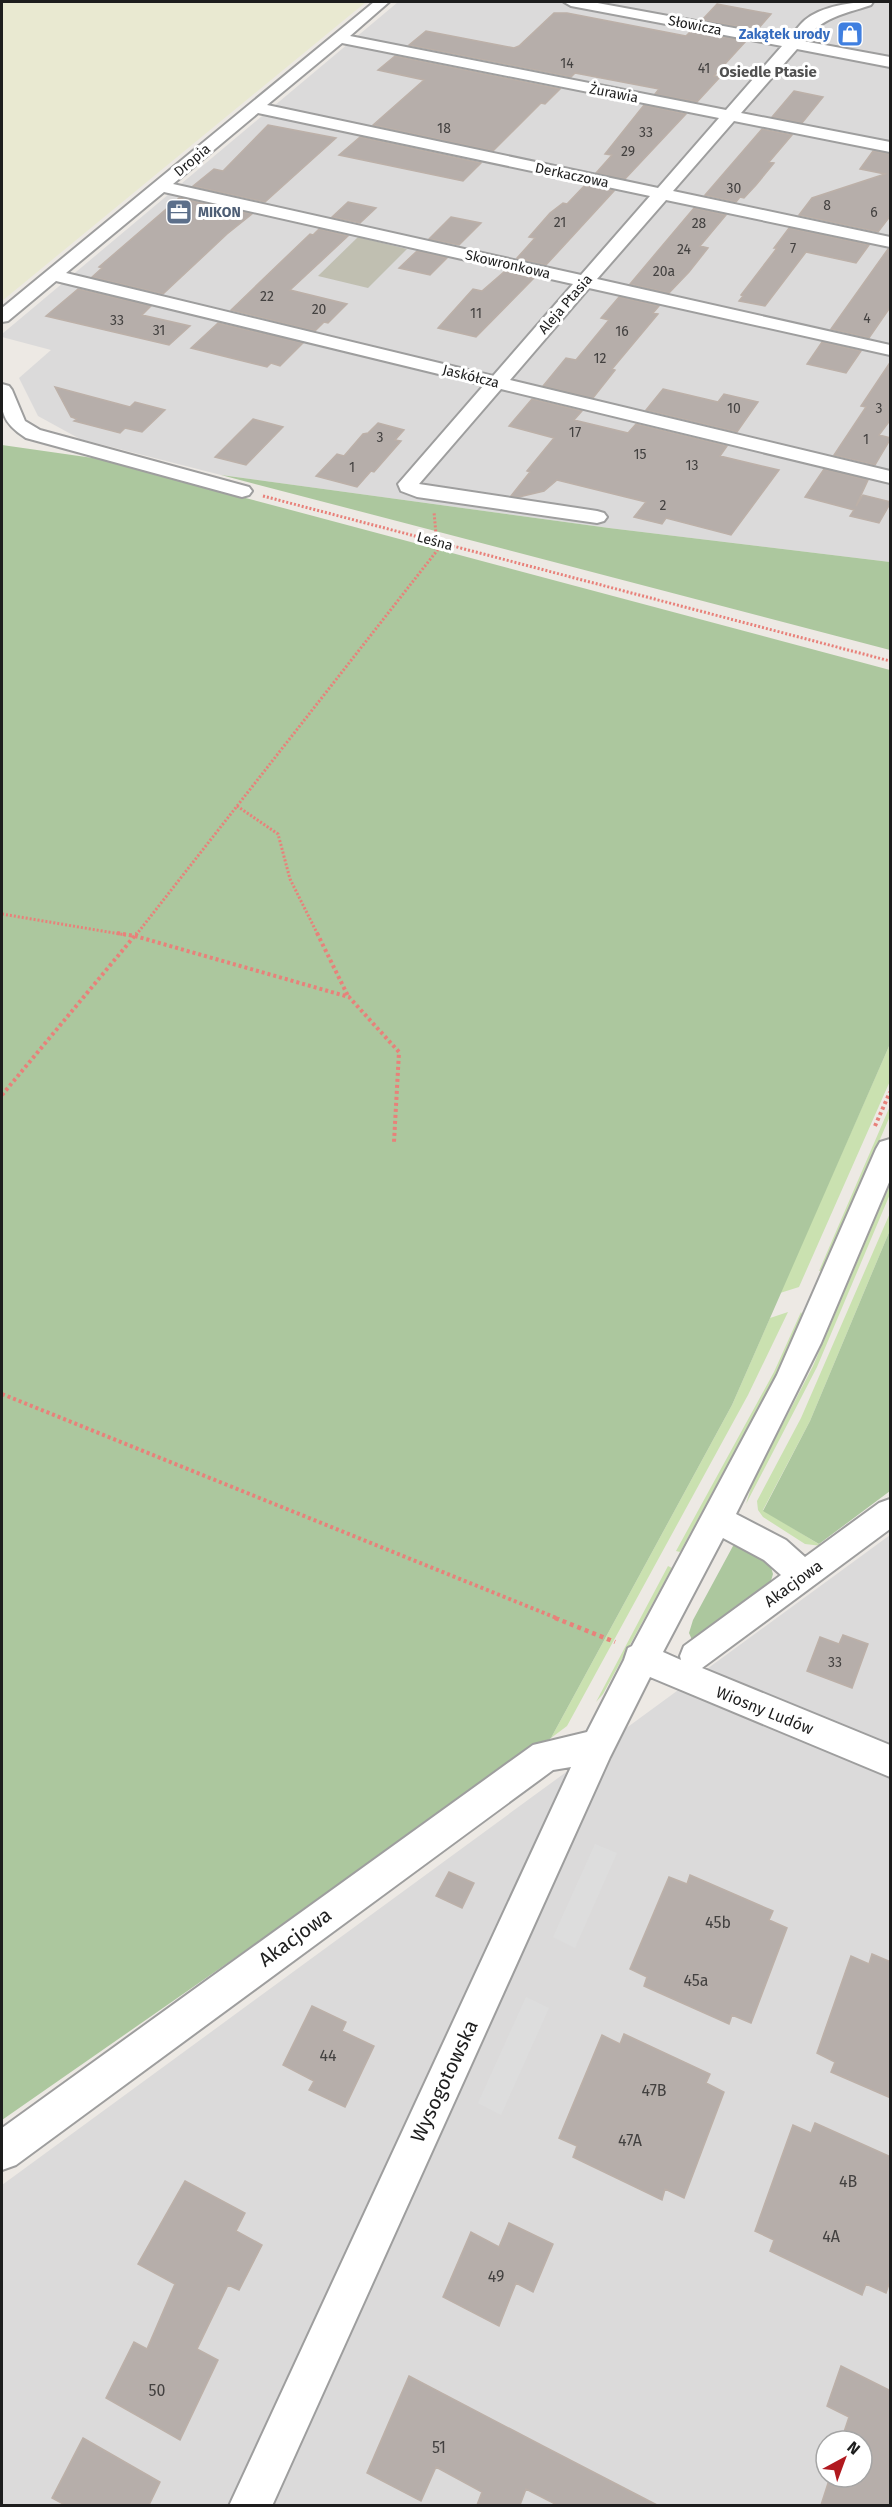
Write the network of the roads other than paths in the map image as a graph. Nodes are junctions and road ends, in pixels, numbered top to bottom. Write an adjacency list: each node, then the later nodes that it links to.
1 (382, 2): 5 (street, Dropia)
2 (571, 2): 4 (street, Słowicza)
3 (866, 2): 6 (street, Aleja Ptasia)
4 (590, 3): 6 (street, Słowicza)
5 (338, 38): 8 (street, Dropia); 9 (street, Żurawia)
6 (792, 43): 7 (street, Słowicza); 9 (street, Aleja Ptasia)
7 (891, 62)
8 (254, 108): 11 (street, Dropia); 12 (street, Derkaczowa)
9 (730, 116): 10 (street, Żurawia); 12 (street, Aleja Ptasia)
10 (891, 147)
11 (161, 186): 14 (street, Dropia); 15 (street, Skowronkowa)
12 (663, 194): 13 (street, Derkaczowa); 15 (street, Aleja Ptasia)
13 (891, 242)
14 (52, 275): 16 (street, Dropia); 18 (street, Jaskółcza)
15 (585, 281): 17 (street, Skowronkowa); 18 (street, Aleja Ptasia)
16 (2, 317)
17 (891, 350)
18 (497, 382): 20 (street, Jaskółcza); 22 (street, Aleja Ptasia)
19 (2, 390): 21 (street)
20 (891, 477)
21 (242, 491)
22 (597, 517)
23 (891, 1149): 25 (street, Wysogotowska)
24 (891, 1512): 26 (street, Akacjowa)
25 (716, 1519): 26 (street); 27 (street, Wysogotowska)
26 (804, 1575): 28 (street, Akacjowa)
27 (626, 1649): 29 (street, Wysogotowska); 30 (street, Wiosny Ludów)
28 (696, 1656)
29 (598, 1746): 31 (street, Akacjowa); 32 (street, Wysogotowska)
30 (891, 1761)
31 (2, 2151)
32 (250, 2505)

